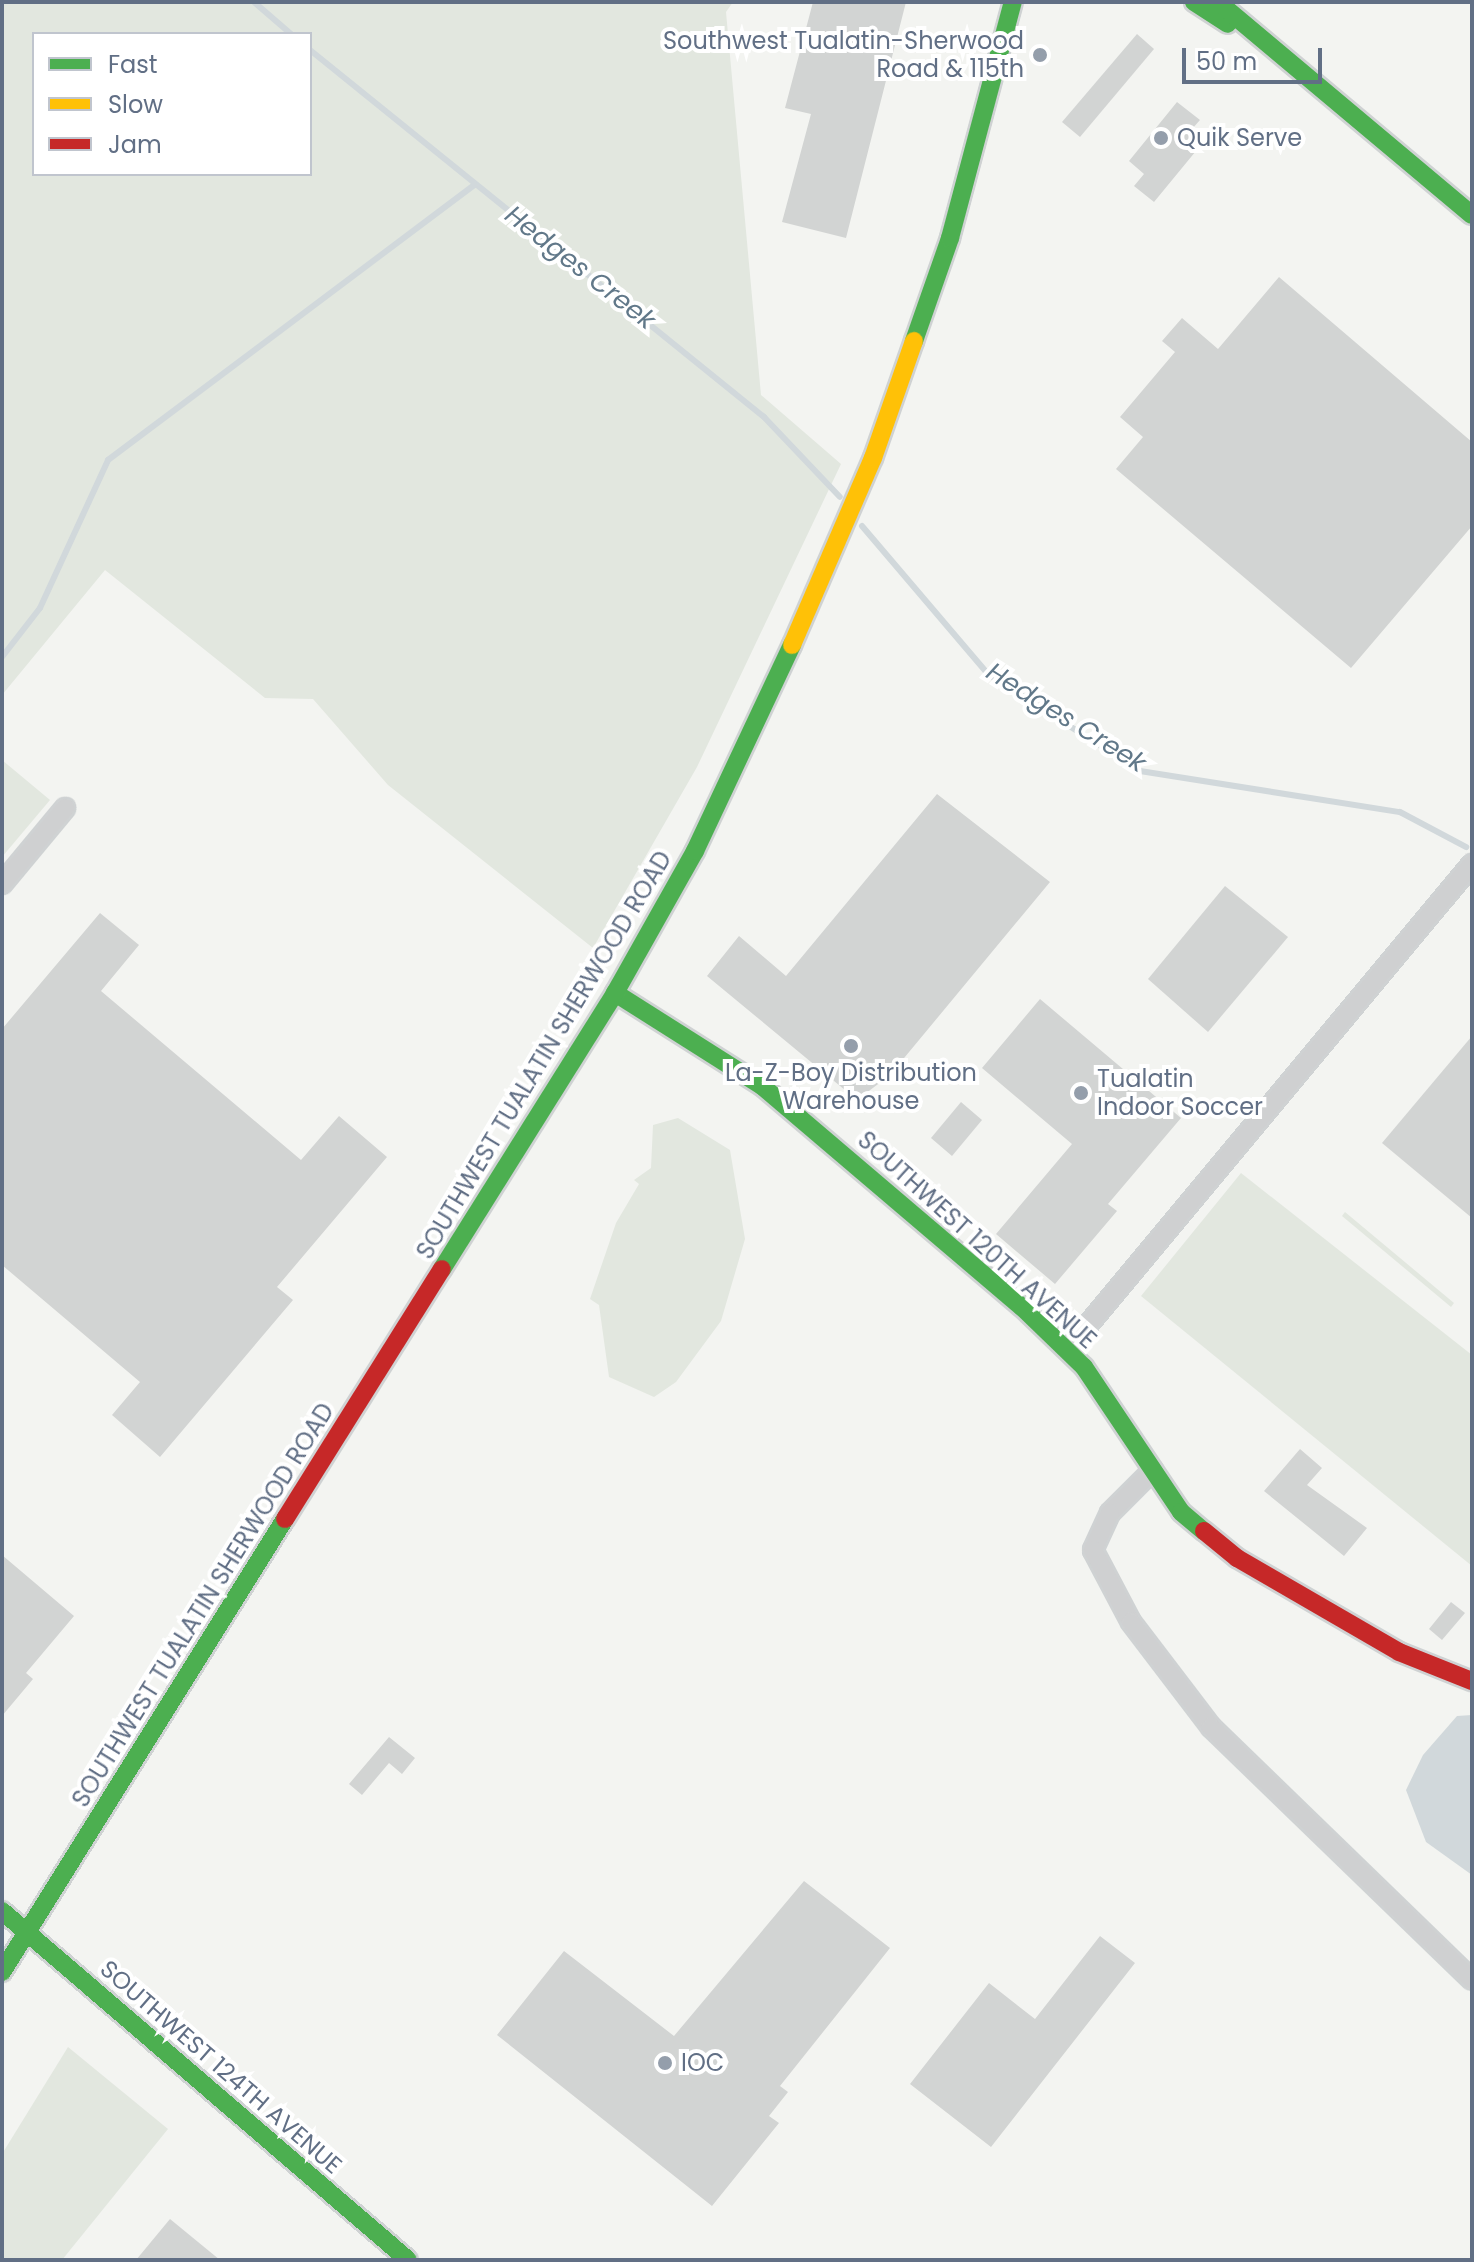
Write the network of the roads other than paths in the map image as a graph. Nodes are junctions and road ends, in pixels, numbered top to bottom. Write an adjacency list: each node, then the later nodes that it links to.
1 (1013, 2): 9 (main road, SOUTHWEST TUALATIN SHERWOOD ROAD)
2 (1194, 2): 4 (main road)
3 (1218, 2): 4 (main road)
4 (1291, 64): 5 (main road)
5 (1472, 215)
6 (65, 808): 8 (street)
7 (1472, 864): 10 (street)
8 (2, 884)
9 (615, 993): 10 (main road, SOUTHWEST 120TH AVENUE); 14 (main road, SOUTHWEST TUALATIN SHERWOOD ROAD)
10 (1067, 1350): 11 (main road, SOUTHWEST 120TH AVENUE)
11 (1153, 1470): 12 (main road, SOUTHWEST 120TH AVENUE); 16 (street)
12 (1472, 1681)
13 (2, 1911): 14 (main road, SOUTHWEST 124TH AVENUE)
14 (27, 1932): 15 (main road, SOUTHWEST TUALATIN SHERWOOD ROAD); 17 (main road, SOUTHWEST 124TH AVENUE)
15 (2, 1972)
16 (1472, 1980)
17 (408, 2260)

